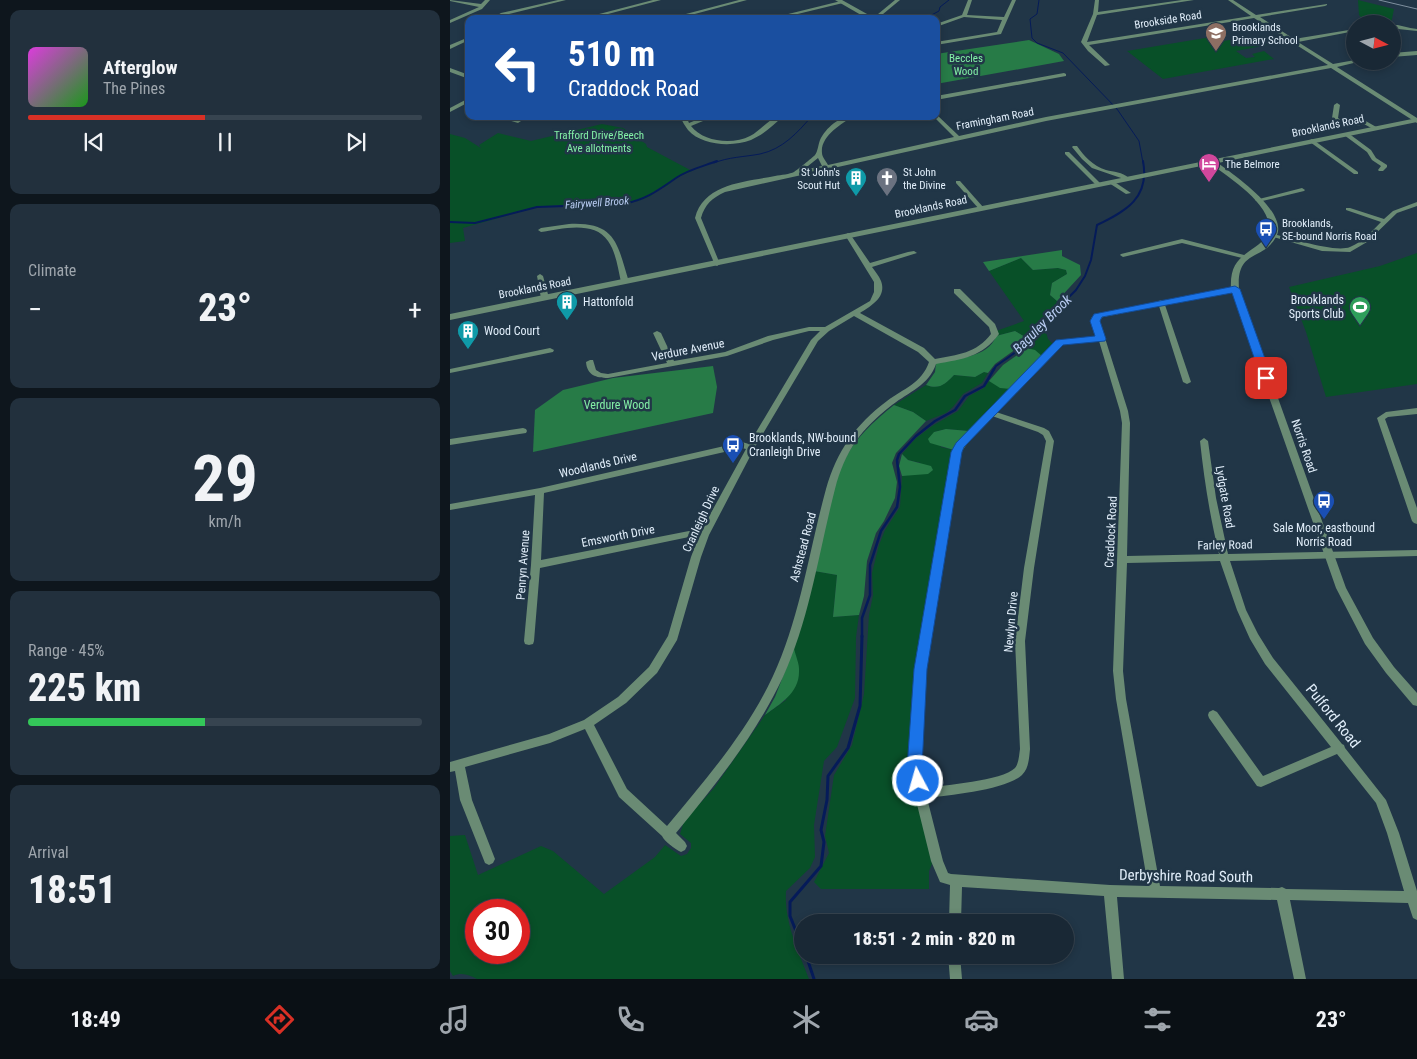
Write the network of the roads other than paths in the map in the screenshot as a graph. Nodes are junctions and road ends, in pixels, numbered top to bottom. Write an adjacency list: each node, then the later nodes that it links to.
1 (450, 0): 17 (street)
2 (488, 0): 17 (street)
3 (564, 0): 14 (street)
4 (659, 0): 20 (street)
5 (745, 0): 21 (street)
6 (898, 0): 24 (street)
7 (970, 0): 25 (street)
8 (1014, 0): 27 (street)
9 (1097, 0): 18 (street)
10 (1160, 0): 15 (street)
11 (1192, 0): 15 (street)
12 (1230, 0): 26 (street)
13 (840, 1): 22 (street); 23 (street)
14 (549, 2): 19 (street)
15 (1165, 4): 18 (street)
16 (1325, 5): 26 (street, Brookside Road)
17 (483, 6): 28 (street)
18 (1095, 14): 38 (street)
19 (501, 15)
20 (598, 15)
21 (685, 15)
22 (786, 15)
23 (866, 15)
24 (879, 15)
25 (964, 16): 27 (street); 29 (street)
26 (1255, 16): 35 (street); 38 (street, Brookside Road)
27 (1006, 19): 36 (street)
28 (450, 22)
29 (940, 25)
30 (1401, 27): 31 (street)
31 (1417, 30)
32 (1346, 32): 35 (street)
33 (940, 39): 36 (street)
34 (465, 40): 39 (street)
35 (1292, 41): 44 (street)
36 (943, 42): 37 (street)
37 (940, 43)
38 (1085, 44): 43 (street)
39 (450, 47)
40 (1417, 53): 41 (street)
41 (1401, 55)
42 (1346, 64): 44 (street, Framingham Road)
43 (1107, 65)
44 (1332, 67): 57 (street); 61 (street, Framingham Road)
45 (450, 70): 47 (street)
46 (1064, 75): 48 (street)
47 (465, 76)
48 (940, 97)
49 (465, 102): 51 (street)
50 (1337, 105): 59 (street)
51 (450, 110)
52 (685, 120): 58 (street)
53 (701, 120): 58 (street)
54 (775, 120): 58 (street)
55 (844, 120): 65 (street)
56 (940, 120): 61 (street)
57 (1416, 120): 59 (street, Brooklands Road)
58 (688, 125)
59 (1375, 128): 60 (street, Brooklands Road)
60 (1346, 134): 62 (street, Brooklands Road); 68 (street)
61 (957, 137): 67 (street, Framingham Road)
62 (1312, 141): 66 (street, Brooklands Road); 70 (street)
63 (1075, 147): 71 (street)
64 (1067, 153): 74 (street)
65 (819, 154): 67 (street); 69 (street)
66 (1212, 161): 71 (street, Brooklands Road); 77 (street)
67 (825, 165): 69 (street, Framingham Road)
68 (1381, 170)
69 (798, 171): 88 (street, Framingham Road)
70 (1356, 174)
71 (1130, 178): 73 (street, Brooklands Road)
72 (958, 182): 79 (street)
73 (1111, 182): 74 (street, Brooklands Road); 76 (street)
74 (1098, 184): 79 (street, Brooklands Road)
75 (1302, 190): 77 (street)
76 (1128, 192)
77 (1258, 200): 84 (street)
78 (1417, 204): 81 (street)
79 (981, 208): 83 (street, Brooklands Road)
80 (1348, 209): 81 (street)
81 (1386, 222): 84 (street)
82 (541, 230): 91 (street)
83 (848, 235): 88 (street, Brooklands Road); 89 (street, Cranleigh Drive)
84 (1273, 236): 87 (street, Norris Road)
85 (914, 252): 89 (street)
86 (1123, 254): 87 (street)
87 (1246, 257): 92 (street, Norris Road)
88 (717, 264): 91 (street, Brooklands Road)
89 (868, 266): 96 (street, Cranleigh Drive)
90 (540, 276): 94 (street)
91 (625, 282): 94 (street, Brooklands Road)
92 (1235, 289): 95 (street, Craddock Road); 118 (street, Norris Road)
93 (957, 291): 103 (street)
94 (545, 298): 97 (street, Brooklands Road)
95 (1161, 302): 100 (street, Craddock Road); 106 (street)
96 (855, 313): 98 (street, Cranleigh Drive); 103 (street)
97 (450, 317)
98 (826, 328): 104 (street, Verdure Avenue); 112 (street, Cranleigh Drive)
99 (657, 333): 104 (street)
100 (1101, 339): 108 (street); 120 (street, Craddock Road)
101 (550, 350): 105 (street)
102 (590, 362): 104 (street, Verdure Avenue)
103 (934, 362): 129 (street, Ashstead Road)
104 (671, 364)
105 (450, 371)
106 (1186, 382)
107 (1417, 410): 115 (street)
108 (992, 413): 128 (street); 128 (street, Newlyn Drive)
109 (523, 431): 111 (street)
110 (1204, 441): 119 (street, Lydgate Road)
111 (450, 442)
112 (751, 447): 113 (street, Woodlands Drive); 116 (street, Cranleigh Drive)
113 (540, 491): 114 (street, Woodlands Drive); 121 (street, Penryn Avenue)
114 (450, 507)
115 (1417, 521)
116 (704, 535): 121 (street, Emsworth Drive); 125 (street, Cranleigh Drive)
117 (1417, 553): 118 (street, Farley Road)
118 (1329, 556): 119 (street, Farley Road); 123 (street, Norris Road)
119 (1224, 558): 120 (street, Farley Road); 126 (street, Pulford Road)
120 (1122, 560): 134 (street, Craddock Road)
121 (536, 565): 122 (street, Penryn Avenue)
122 (529, 640)
123 (1417, 700)
124 (1212, 715): 126 (street)
125 (588, 723): 127 (street, Cranleigh Drive); 129 (street)
126 (1340, 748): 136 (street, Pulford Road)
127 (455, 765): 131 (street)
128 (921, 794): 132 (street)
129 (667, 835): 130 (street)
130 (681, 846)
131 (489, 859)
132 (956, 880): 133 (street, Derbyshire Road South); 137 (street)
133 (1110, 891): 134 (street, Derbyshire Road South); 141 (street)
134 (1155, 892): 135 (street, Derbyshire Road South)
135 (1282, 894): 136 (street, Derbyshire Road South); 142 (street)
136 (1414, 897): 138 (street, Pulford Road)
137 (954, 914)
138 (1417, 914)
139 (955, 964): 140 (street)
140 (956, 979)
141 (1118, 979)
142 (1300, 979)

